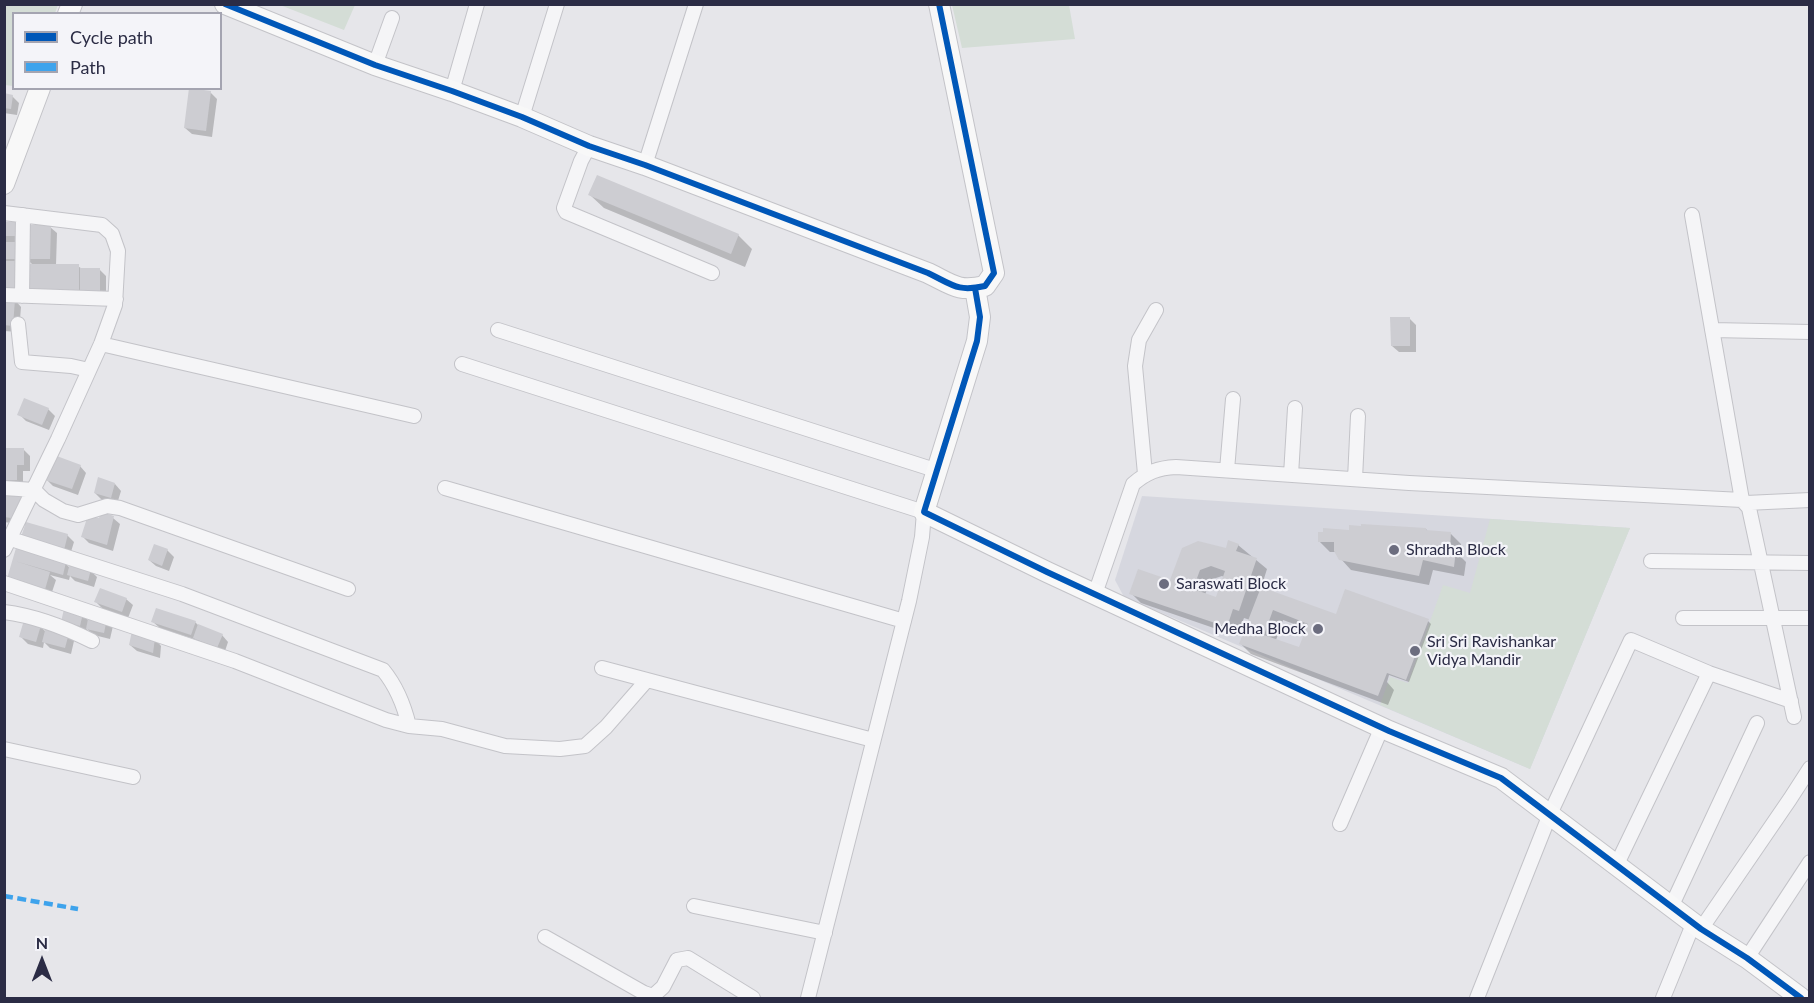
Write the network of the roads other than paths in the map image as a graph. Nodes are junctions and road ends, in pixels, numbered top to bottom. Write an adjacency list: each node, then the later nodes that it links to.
1 (225, 4): 7 (street)
2 (477, 4): 9 (street)
3 (557, 4): 10 (street)
4 (696, 4): 12 (street)
5 (939, 4): 18 (street)
6 (393, 18): 7 (street)
7 (375, 65): 9 (street)
8 (39, 90): 13 (street)
9 (452, 91): 10 (street)
10 (522, 117): 11 (street)
11 (589, 146): 12 (street); 17 (street)
12 (645, 165): 18 (street)
13 (4, 184)
14 (4, 213): 15 (street)
15 (22, 215): 20 (street); 21 (street)
16 (1692, 215): 25 (street)
17 (712, 273)
18 (975, 288): 34 (street)
19 (4, 295): 20 (street)
20 (22, 296): 21 (street)
21 (116, 299): 27 (street)
22 (1156, 310): 36 (street)
23 (18, 324): 29 (street)
24 (498, 330): 34 (street)
25 (1712, 330): 26 (street); 43 (street)
26 (1809, 332)
27 (101, 344): 29 (street); 32 (street)
28 (462, 364): 44 (street)
29 (89, 370): 41 (street)
30 (1233, 399): 35 (street)
31 (1294, 408): 37 (street)
32 (414, 416)
33 (1358, 416): 38 (street)
34 (936, 470): 44 (street)
35 (1227, 470): 36 (street); 37 (street)
36 (1145, 474): 51 (street)
37 (1291, 475): 38 (street)
38 (1355, 479): 43 (street)
39 (4, 488): 41 (street)
40 (445, 488): 56 (street)
41 (34, 490): 45 (street); 50 (street)
42 (1809, 500): 43 (street)
43 (1744, 501): 48 (street)
44 (924, 512): 51 (street); 56 (street)
45 (8, 545): 64 (street)
46 (1651, 561): 48 (street)
47 (1809, 563): 48 (street)
48 (1761, 564): 55 (street)
49 (4, 583): 64 (street)
50 (348, 589)
51 (1095, 594): 65 (street)
52 (4, 612): 57 (street)
53 (1683, 618): 55 (street)
54 (1809, 618): 55 (street)
55 (1773, 619): 61 (street)
56 (904, 621): 66 (street)
57 (92, 641)
58 (602, 668): 60 (street)
59 (1709, 673): 61 (street); 70 (street); 73 (street)
60 (647, 680): 64 (street); 66 (street)
61 (1791, 701): 62 (street)
62 (1794, 717)
63 (1757, 723): 74 (street)
64 (409, 726)
65 (1382, 727): 70 (street); 71 (street)
66 (873, 740): 77 (street)
67 (4, 749): 69 (street)
68 (1809, 768): 76 (street)
69 (132, 777)
70 (1550, 814): 73 (street); 82 (street)
71 (1340, 824)
72 (1809, 862): 79 (street)
73 (1617, 864): 74 (street)
74 (1672, 905): 76 (street)
75 (694, 906): 77 (street)
76 (1697, 925): 79 (street); 83 (street)
77 (825, 933): 81 (street)
78 (545, 937): 80 (street)
79 (1747, 958): 84 (street)
80 (753, 999)
81 (808, 999)
82 (1477, 999)
83 (1663, 999)
84 (1802, 999)

